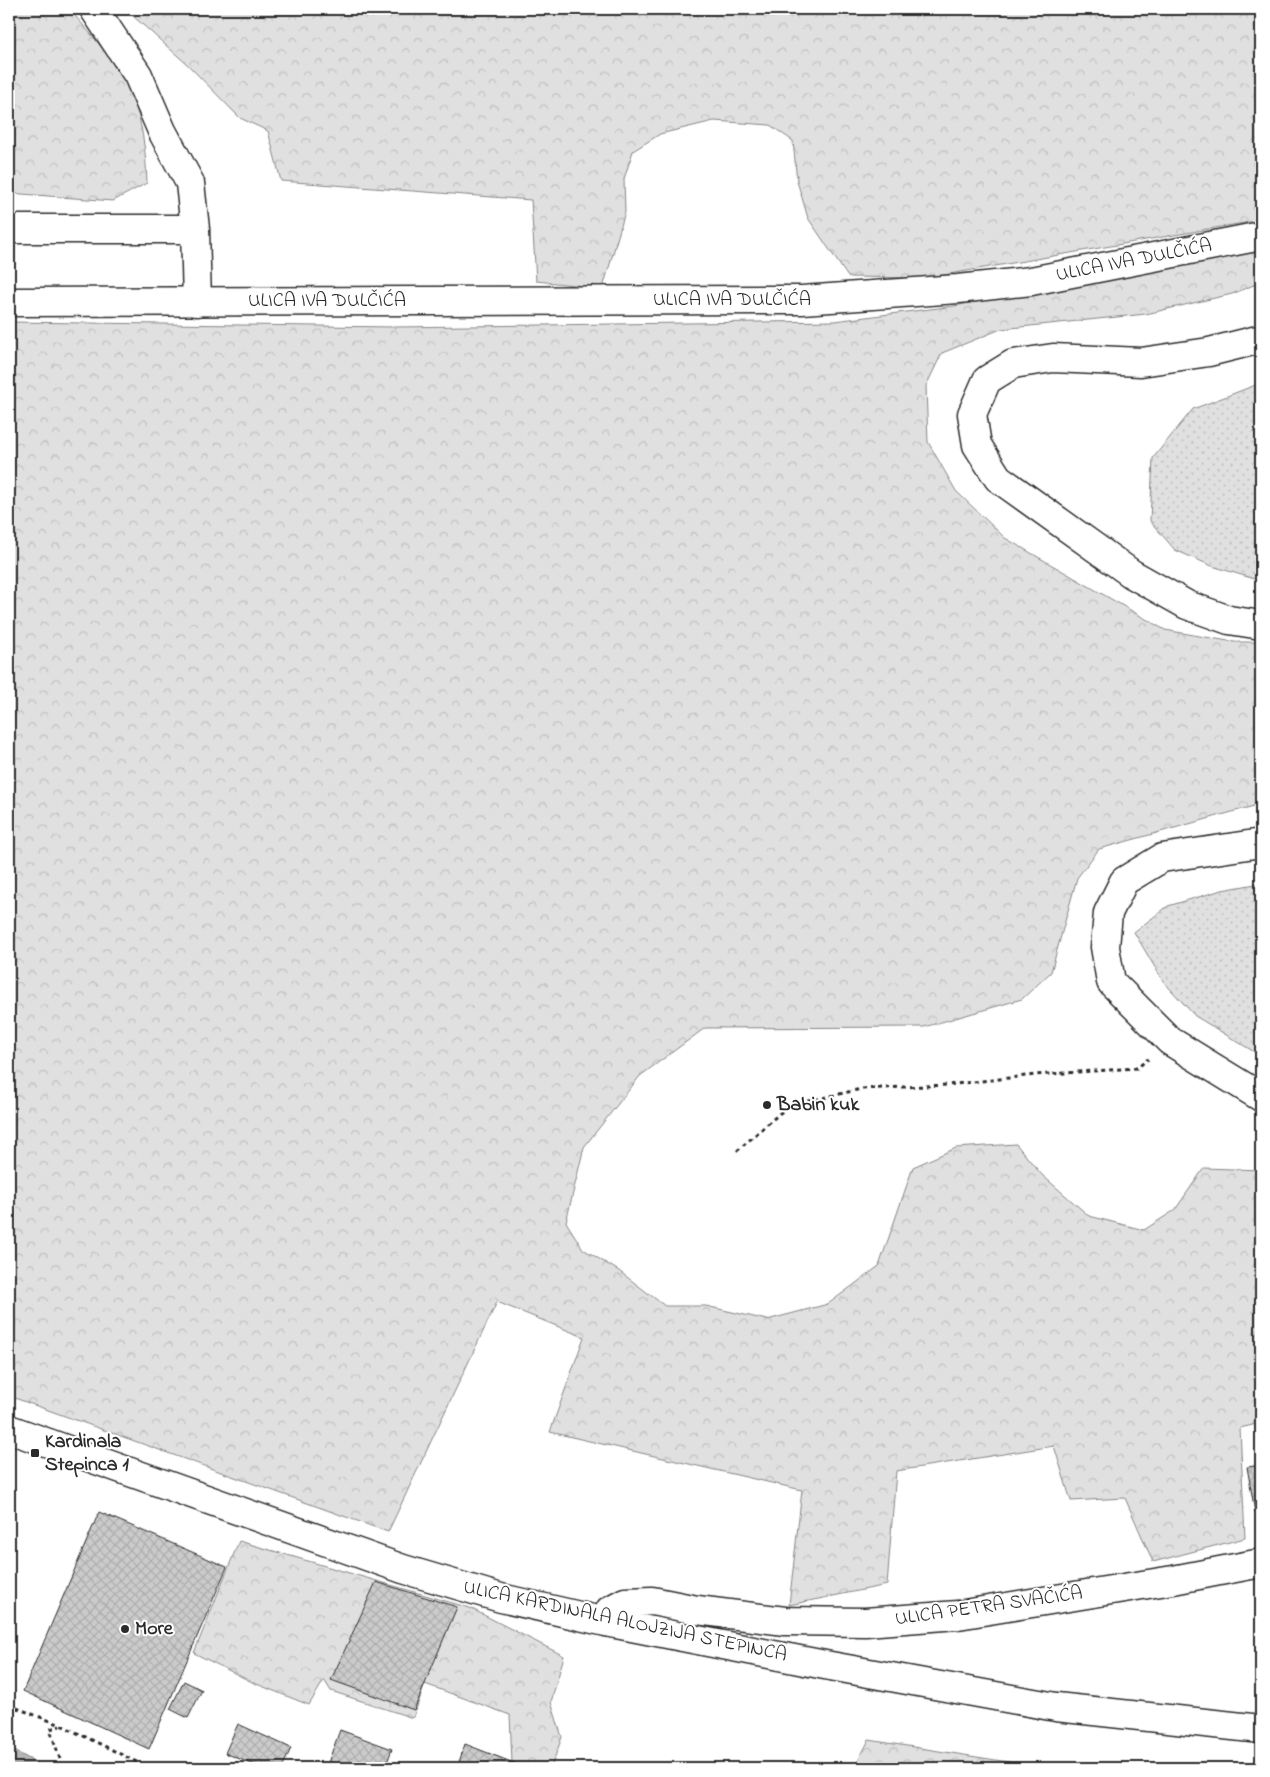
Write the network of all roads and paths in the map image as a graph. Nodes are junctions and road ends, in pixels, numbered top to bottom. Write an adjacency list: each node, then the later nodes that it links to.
1 (94, 9): 3 (street)
2 (9, 228): 3 (street)
3 (195, 229): 6 (street)
4 (1261, 236): 6 (street, ULICA IVA DULČIĆA)
5 (9, 302): 6 (street, ULICA IVA DULČIĆA)
6 (197, 302)
7 (1261, 339): 8 (street)
8 (1261, 624)
9 (1261, 843): 10 (street)
10 (1170, 1042): 11 (street); 12 (path)
11 (1261, 1097)
12 (737, 1151)
13 (9, 1429): 15 (street, ULICA KARDINALA ALOJZIJA STEPINCA)
14 (1261, 1563): 15 (street, ULICA PETRA SVAČIĆA)
15 (606, 1622): 18 (street, ULICA KARDINALA ALOJZIJA STEPINCA)
16 (9, 1705): 17 (path)
17 (61, 1725): 19 (path); 20 (path)
18 (1261, 1729)
19 (60, 1759)
20 (149, 1768)

